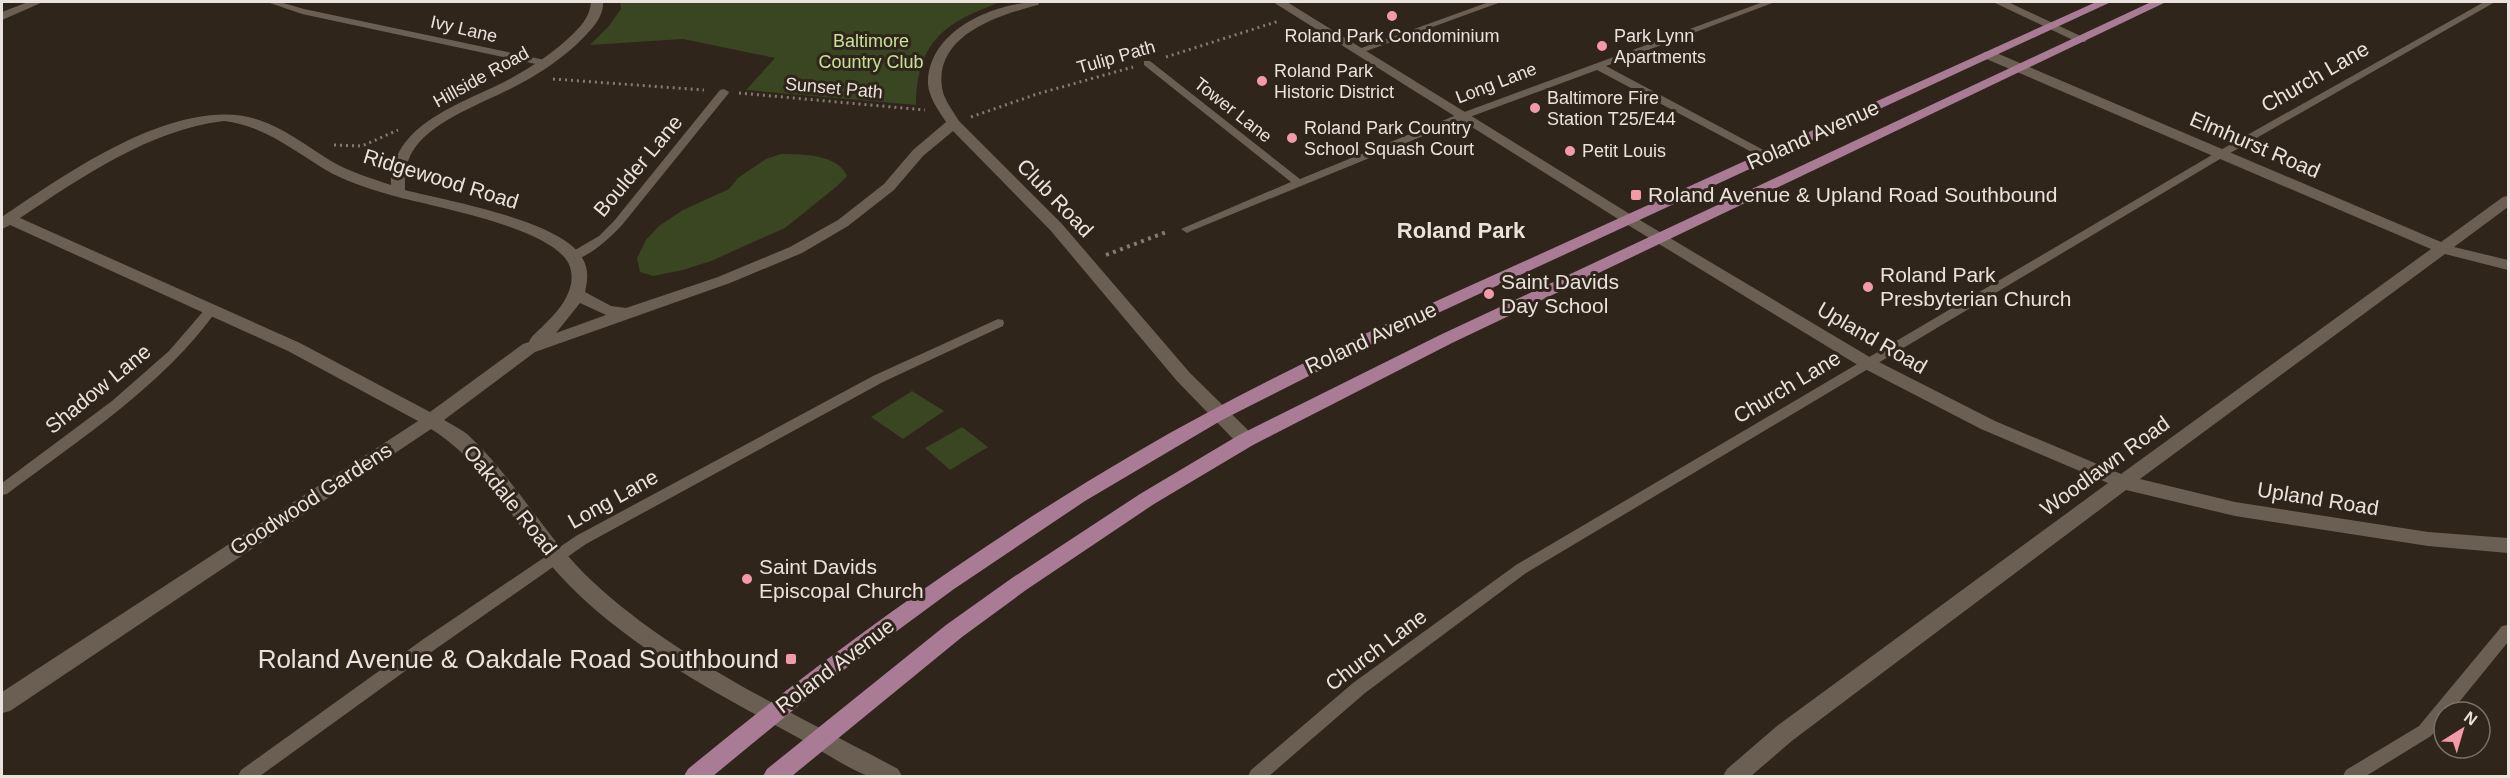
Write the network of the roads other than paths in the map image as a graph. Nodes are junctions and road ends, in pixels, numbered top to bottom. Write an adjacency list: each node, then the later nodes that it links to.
1 (37, 2): 12 (street)
2 (272, 2): 17 (lane, Ivy Lane)
3 (597, 2): 17 (street, Hillside Road)
4 (1034, 2): 23 (street, Club Road)
5 (1279, 2): 15 (street, Upland Road)
6 (1496, 2): 15 (lane)
7 (1770, 2): 19 (lane, Long Lane)
8 (1999, 2): 13 (street)
9 (2105, 2): 13 (main road, Roland Avenue)
10 (2160, 2): 14 (main road, Roland Avenue)
11 (2490, 2): 24 (lane, Church Lane)
12 (2, 16)
13 (2052, 26): 14 (street); 16 (main road, Roland Avenue)
14 (2081, 39): 20 (main road, Roland Avenue)
15 (1358, 51): 22 (street, Upland Road)
16 (1989, 55): 20 (street, Elmhurst Road); 25 (main road, Roland Avenue)
17 (545, 63): 27 (street, Hillside Road)
18 (1147, 63): 26 (lane, Tower Lane)
19 (1598, 66): 22 (lane, Long Lane); 25 (lane)
20 (2021, 68): 24 (street, Elmhurst Road); 32 (main road, Roland Avenue)
21 (718, 91): 34 (lane, Boulder Lane)
22 (1463, 116): 26 (lane, Long Lane); 29 (street, Upland Road)
23 (953, 123): 38 (street, Goodwood Gardens); 42 (street, Club Road)
24 (2222, 154): 33 (street, Elmhurst Road); 41 (lane, Church Lane)
25 (1767, 156): 29 (main road, Roland Avenue)
26 (1299, 183): 31 (lane, Long Lane)
27 (398, 192): 30 (street, Ridgewood Road); 34 (street, Ridgewood Road)
28 (2508, 200): 33 (street, Woodlawn Road)
29 (1628, 219): 32 (street, Upland Road); 42 (main road, Roland Avenue)
30 (4, 221): 37 (street, Oakdale Road)
31 (1187, 229)
32 (1659, 238): 41 (street, Upland Road); 44 (main road, Roland Avenue)
33 (2444, 249): 35 (street, Elmhurst Road); 45 (street, Woodlawn Road)
34 (574, 256): 36 (street)
35 (2508, 265)
36 (577, 294): 38 (street); 40 (street)
37 (211, 310): 43 (street, Oakdale Road); 46 (lane, Shadow Lane)
38 (629, 314): 40 (street, Goodwood Gardens)
39 (998, 323): 48 (lane, Long Lane)
40 (529, 348): 43 (street, Goodwood Gardens)
41 (1867, 363): 45 (street, Upland Road); 57 (lane, Church Lane)
42 (1216, 415): 44 (street, Club Road); 51 (main road, Roland Avenue)
43 (432, 420): 48 (street, Oakdale Road); 50 (street, Goodwood Gardens)
44 (1246, 440): 52 (main road, Roland Avenue)
45 (2123, 482): 47 (street, Upland Road); 58 (street, Woodlawn Road)
46 (2, 490)
47 (2508, 546)
48 (555, 556): 51 (street, Oakdale Road); 53 (lane, Long Lane)
49 (2508, 631): 59 (lane)
50 (2, 704)
51 (771, 713): 52 (street, Oakdale Road); 54 (main road, Roland Avenue)
52 (818, 739): 55 (main road, Roland Avenue); 56 (street, Oakdale Road)
53 (247, 777)
54 (696, 777)
55 (774, 777)
56 (890, 777)
57 (1257, 777)
58 (1735, 777)
59 (2352, 777)

